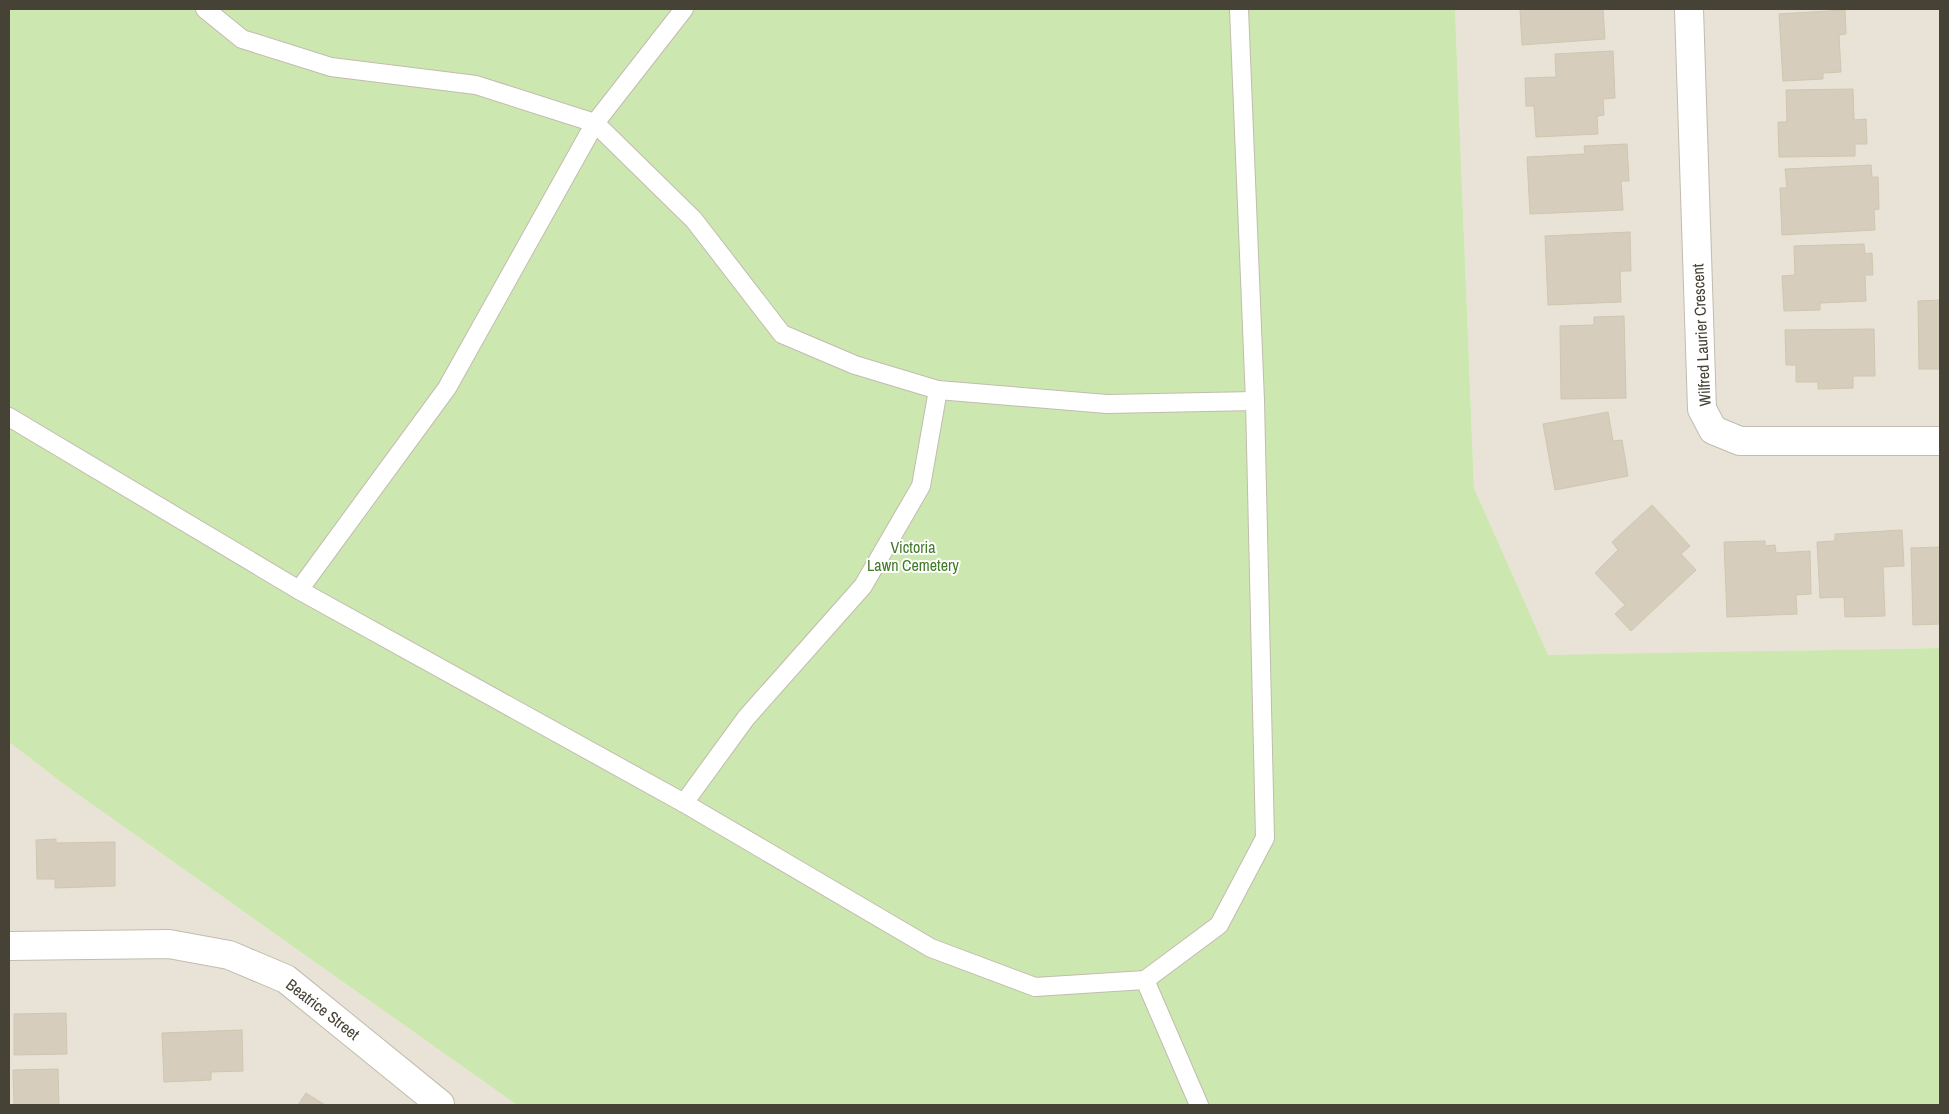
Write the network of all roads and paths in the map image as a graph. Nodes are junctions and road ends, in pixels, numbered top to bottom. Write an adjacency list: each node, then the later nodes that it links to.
1 (204, 9): 5 (lane)
2 (684, 9): 5 (lane)
3 (1240, 9): 7 (lane)
4 (1689, 9): 9 (street, Wilfred Laurier Crescent)
5 (595, 123): 6 (lane); 10 (lane)
6 (938, 390): 7 (lane); 11 (lane)
7 (1254, 401): 13 (lane)
8 (9, 417): 10 (lane)
9 (1940, 441)
10 (300, 590): 11 (lane)
11 (684, 803): 13 (lane)
12 (9, 946): 14 (street, Beatrice Street)
13 (1145, 980): 15 (lane)
14 (440, 1104)
15 (1199, 1105)

